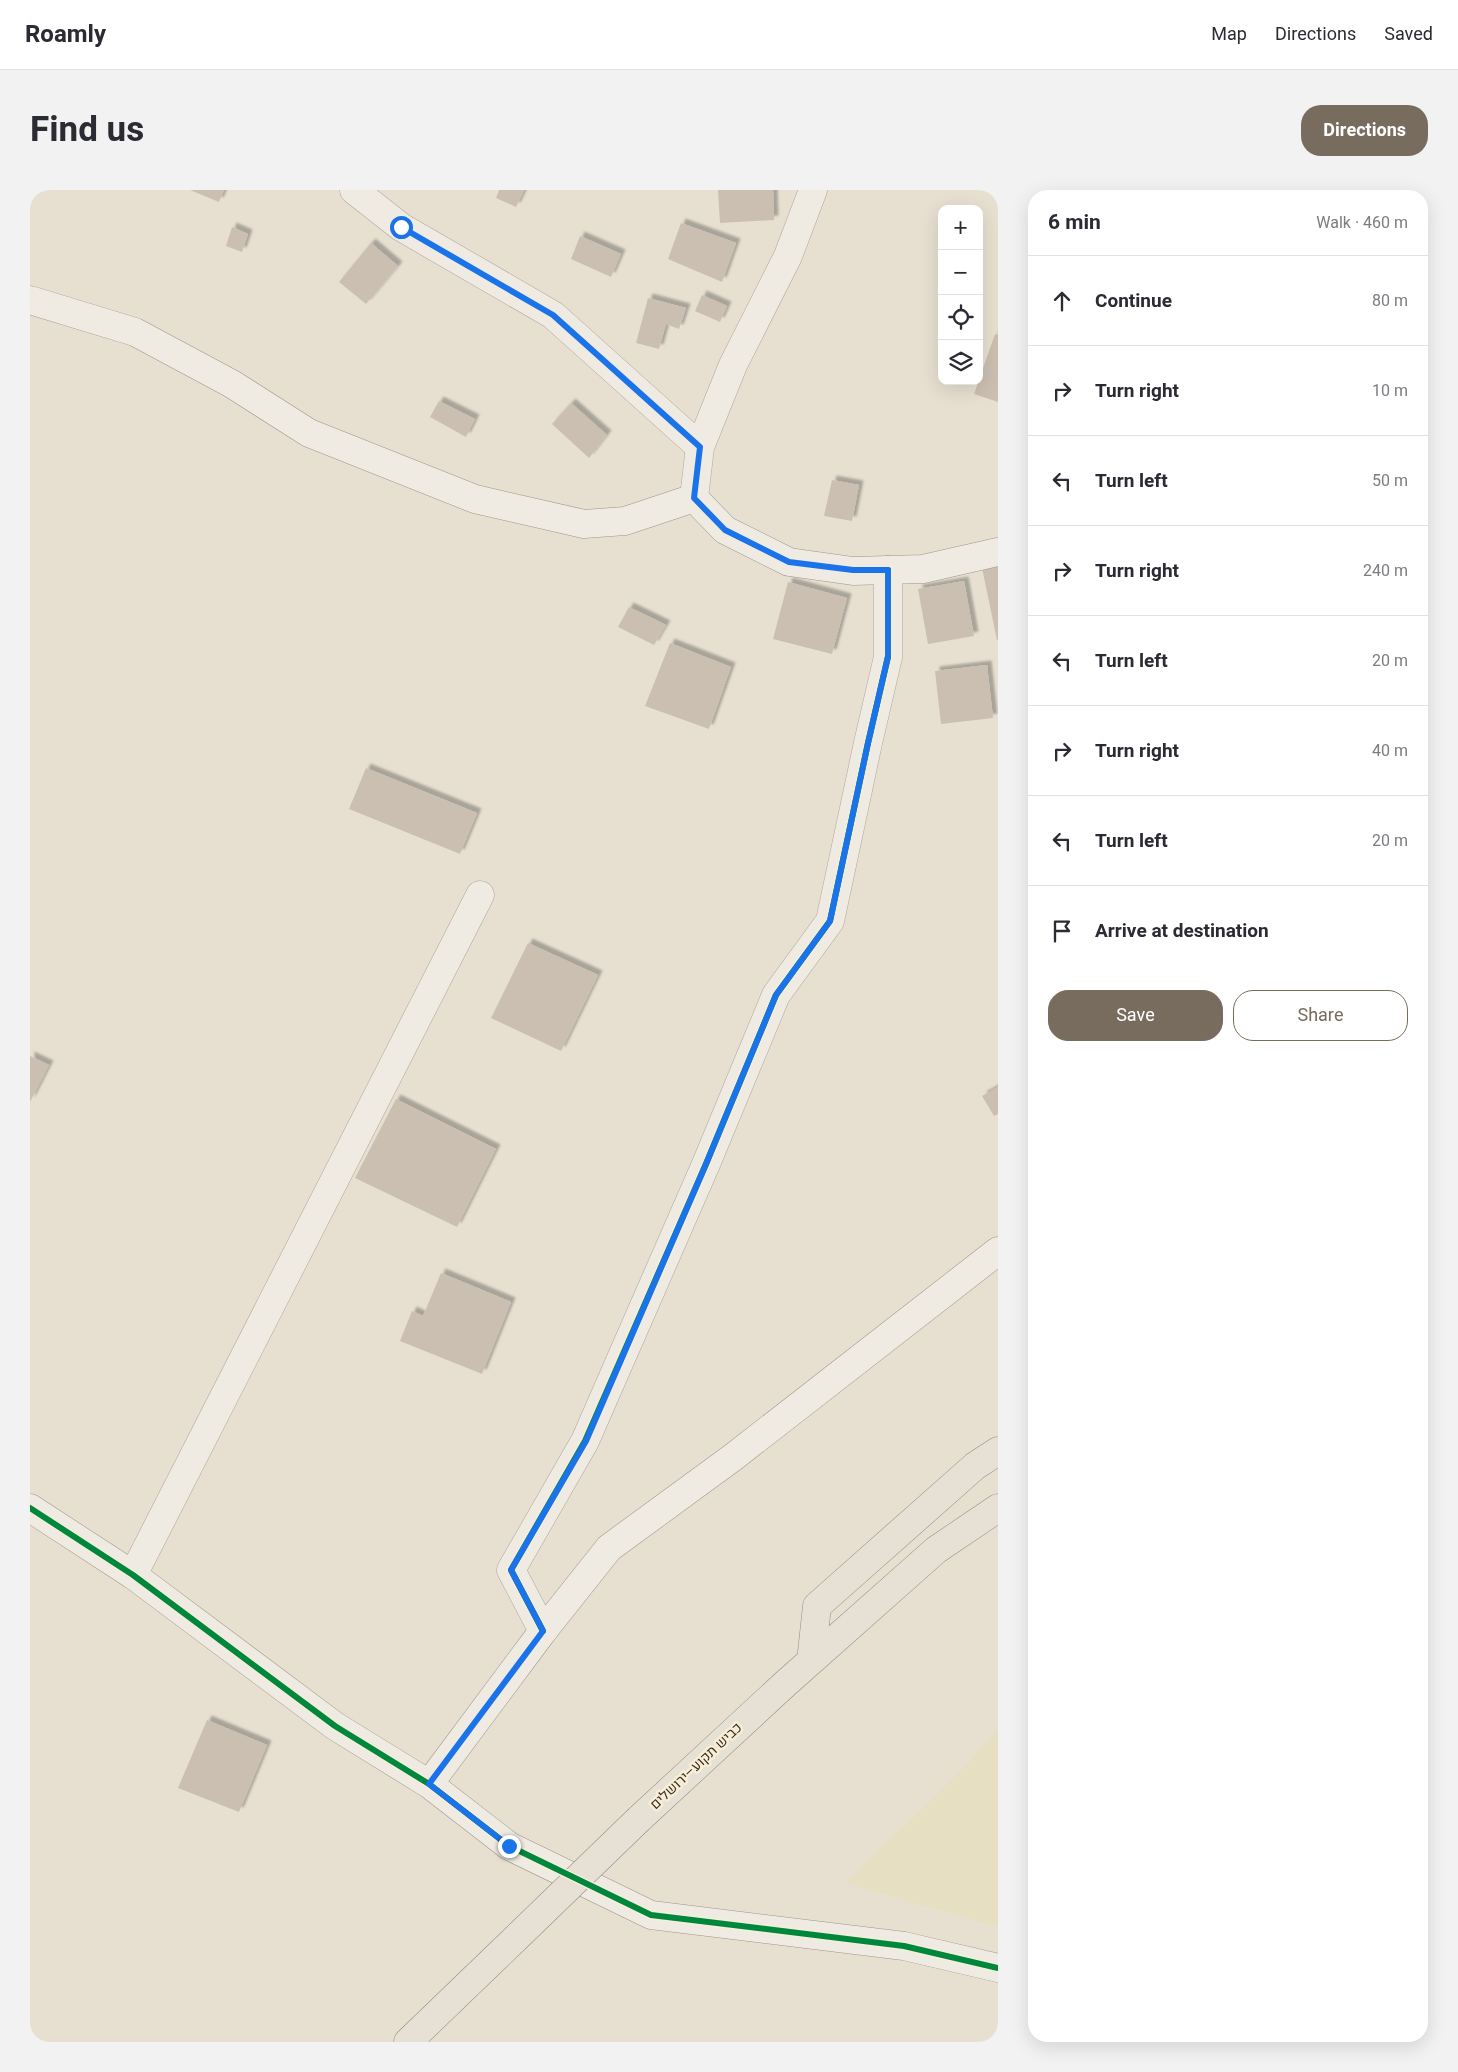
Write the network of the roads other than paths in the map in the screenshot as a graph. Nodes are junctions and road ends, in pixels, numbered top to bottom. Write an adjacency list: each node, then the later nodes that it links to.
1 (354, 190): 4 (street)
2 (813, 190): 4 (street)
3 (30, 300): 5 (street)
4 (700, 447): 5 (street)
5 (694, 498): 7 (street)
6 (998, 552): 7 (street)
7 (888, 570): 14 (street)
8 (480, 895): 13 (street)
9 (998, 1251): 14 (street)
10 (998, 1451): 15 (main road)
11 (30, 1508): 13 (street)
12 (998, 1508): 15 (main road, כביש תקוע–ירושלים)
13 (133, 1576): 16 (street)
14 (543, 1631): 16 (street)
15 (811, 1661): 18 (main road, כביש תקוע–ירושלים, bridge)
16 (429, 1784): 17 (street)
17 (998, 1968)
18 (408, 2042)

